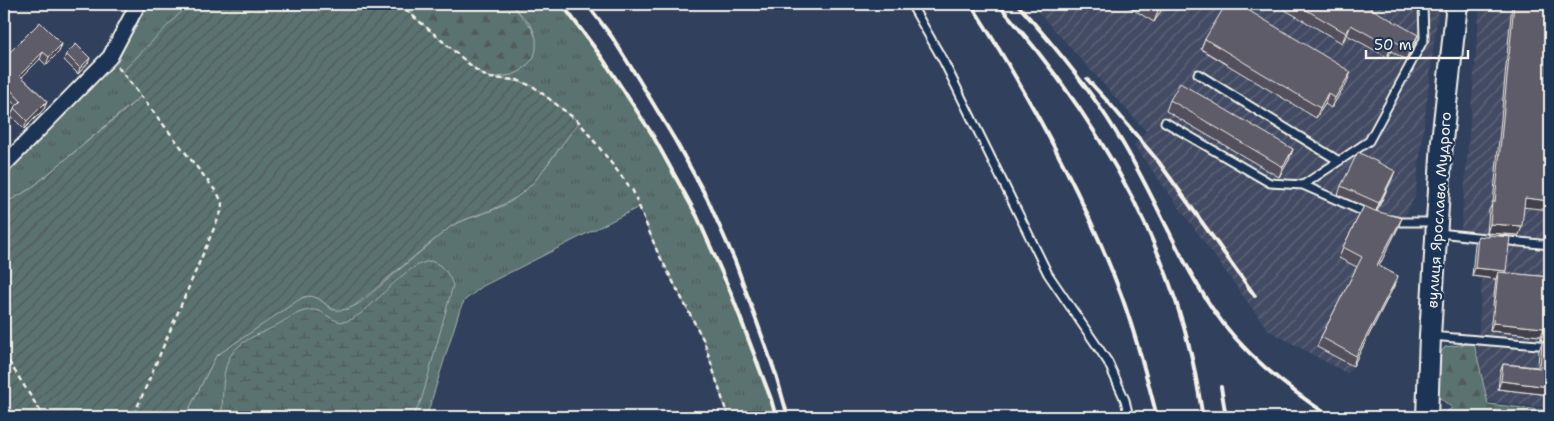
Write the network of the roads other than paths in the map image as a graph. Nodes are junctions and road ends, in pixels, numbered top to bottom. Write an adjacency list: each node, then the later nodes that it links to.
1 (138, 4): 8 (street)
2 (911, 4): 16 (lane)
3 (1423, 4): 7 (lane)
4 (1457, 4): 12 (street, вулиця Ярослава Мудрого)
5 (1198, 74): 7 (lane)
6 (1165, 122): 9 (lane)
7 (1339, 161): 9 (lane)
8 (4, 165)
9 (1304, 185): 10 (lane)
10 (1374, 216)
11 (1383, 218): 12 (lane)
12 (1437, 228): 13 (lane); 14 (street, вулиця Ярослава Мудрого)
13 (1550, 245)
14 (1430, 336): 15 (lane); 17 (street, вулиця Ярослава Мудрого)
15 (1550, 346)
16 (1129, 417)
17 (1426, 417)

